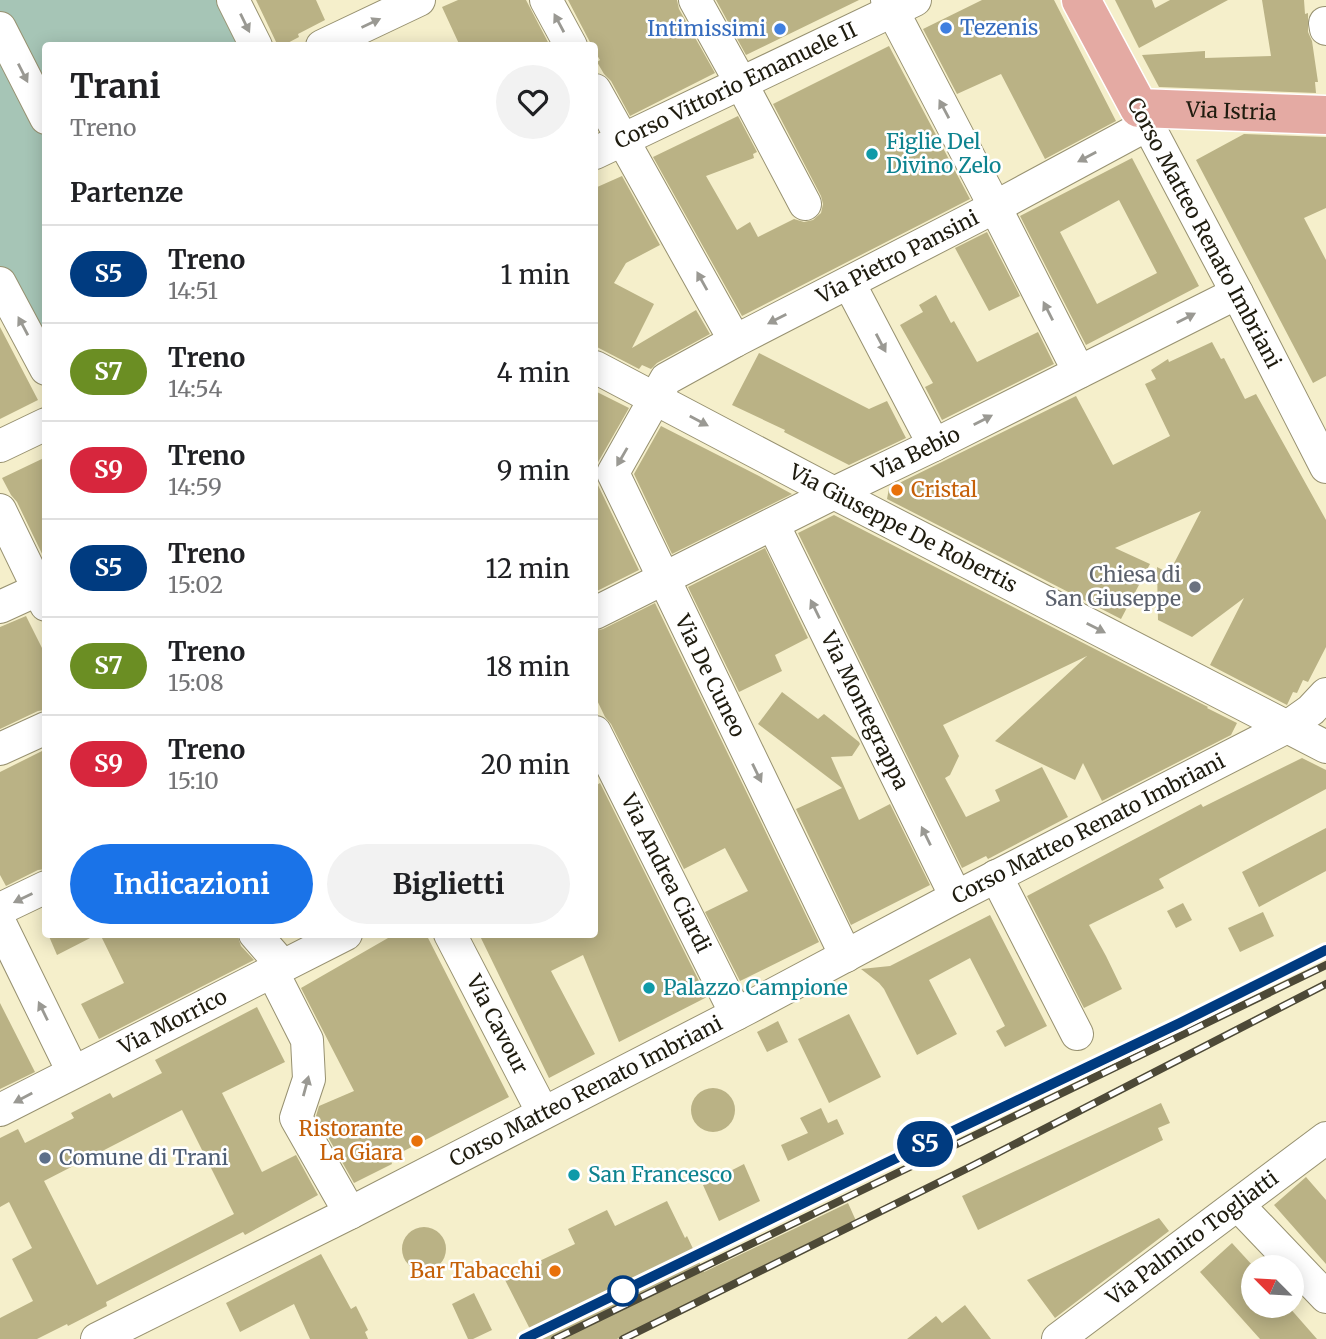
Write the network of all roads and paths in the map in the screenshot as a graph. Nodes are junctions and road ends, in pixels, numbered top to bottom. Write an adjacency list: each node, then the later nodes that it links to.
1 (233, 0): 10 (street, one-way to 10)
2 (419, 0): 11 (street, one-way to 2)
3 (546, 0): 12 (street, one-way to 3)
4 (695, 0): 13 (street)
5 (1081, 0): 17 (main road, Corso Matteo Renato Imbriani)
6 (898, 3): 13 (street, Corso Vittorio Emanuele II); 20 (street, one-way to 6)
7 (1325, 23): 9 (street)
8 (0, 28): 15 (street, one-way to 15)
9 (1326, 29)
10 (254, 42)
11 (330, 42)
12 (569, 42)
13 (741, 83): 18 (street, Corso Vittorio Emanuele II); 19 (street)
14 (598, 102): 18 (street)
15 (42, 110)
16 (1326, 115): 17 (main road, Via Istria)
17 (1143, 117): 20 (street, Via Pietro Pansini, one-way to 20); 23 (street, Corso Matteo Renato Imbriani)
18 (609, 146): 24 (street, one-way to 18)
19 (805, 204)
20 (995, 207): 22 (street, Via Pietro Pansini); 27 (street, one-way to 20)
21 (0, 283): 25 (street, one-way to 21)
22 (849, 283): 24 (street, Via Pietro Pansini, one-way to 24); 30 (street, one-way to 30)
23 (1237, 292): 27 (street, Via Bebio, one-way to 23); 32 (street, Corso Matteo Renato Imbriani)
24 (735, 341): 28 (street, Via Pietro Pansini)
25 (42, 362)
26 (598, 369): 28 (street, Via Giuseppe De Robertis)
27 (1079, 372): 30 (street, Via Bebio, one-way to 27)
28 (656, 398): 33 (street, Via Giuseppe De Robertis, one-way to 33); 36 (street, Via De Cuneo, one-way to 36)
29 (42, 427): 31 (street)
30 (934, 445): 33 (street, Via Bebio)
31 (0, 446)
32 (1326, 467)
33 (834, 493): 35 (street, Via Bebio); 42 (street, Via Giuseppe De Robertis, one-way to 42)
34 (0, 510): 37 (street)
35 (773, 524): 36 (street, Via Bebio); 49 (street, Via Montegrappa, one-way to 35)
36 (664, 579): 40 (street, Via Bebio); 55 (street, Via De Cuneo, one-way to 55)
37 (42, 592)
38 (42, 594): 39 (street)
39 (0, 607)
40 (598, 612)
41 (1326, 694): 42 (street, Corso Matteo Renato Imbriani)
42 (1287, 727): 45 (street, Via Giuseppe De Robertis); 47 (street, Corso Matteo Renato Imbriani)
43 (42, 730): 46 (street)
44 (598, 738): 57 (street, Via Andrea Ciardi)
45 (1326, 747)
46 (0, 749)
47 (996, 876): 49 (street, Corso Matteo Renato Imbriani); 58 (street)
48 (42, 889): 50 (street, one-way to 50)
49 (956, 897): 55 (street, Corso Matteo Renato Imbriani)
50 (0, 909)
51 (0, 923): 59 (street, one-way to 51)
52 (258, 938): 56 (street)
53 (338, 938): 56 (street, Via Morrico)
54 (452, 938): 61 (street, Via Cavour)
55 (846, 956): 57 (street, Corso Matteo Renato Imbriani)
56 (277, 969): 59 (street, Via Morrico); 64 (street, one-way to 56)
57 (736, 1014): 61 (street, Corso Matteo Renato Imbriani)
58 (1077, 1034)
59 (73, 1072): 60 (street, Via Morrico, one-way to 60)
60 (0, 1110)
61 (543, 1113): 64 (street, Corso Matteo Renato Imbriani)
62 (1322, 1148): 63 (street, Via Palmiro Togliatti)
63 (1238, 1205): 65 (street); 67 (street, Via Palmiro Togliatti)
64 (349, 1213): 66 (street, Corso Matteo Renato Imbriani)
65 (1326, 1297)
66 (97, 1339)
67 (1058, 1339)

